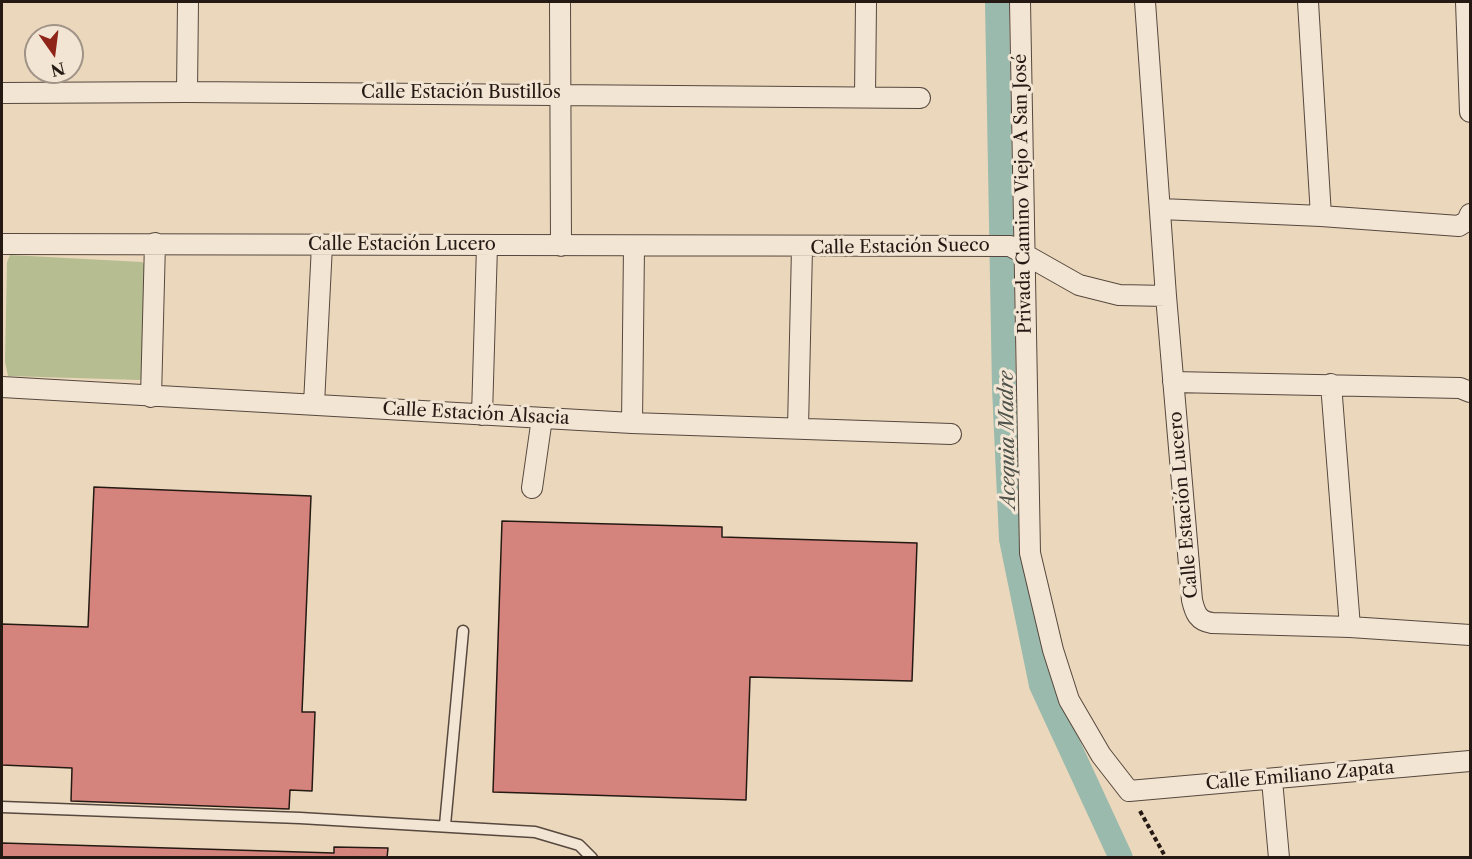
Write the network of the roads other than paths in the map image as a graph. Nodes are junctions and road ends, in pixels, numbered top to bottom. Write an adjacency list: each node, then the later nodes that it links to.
1 (188, 2): 8 (street)
2 (560, 2): 10 (street)
3 (866, 2): 11 (street)
4 (1020, 2): 24 (street, Privada Camino Viejo A San José)
5 (1146, 2): 14 (street, Calle Estación Lucero)
6 (1308, 2): 16 (street)
7 (1466, 2): 13 (street)
8 (187, 92): 9 (street, Calle Estación Bustillos); 10 (street, Calle Estación Bustillos)
9 (2, 93)
10 (560, 94): 11 (street, Calle Estación Bustillos); 21 (street)
11 (865, 96): 12 (street, Calle Estación Bustillos)
12 (920, 98)
13 (1470, 112)
14 (1161, 209): 16 (street); 25 (street, Calle Estación Lucero)
15 (1470, 214): 16 (street)
16 (1321, 216)
17 (155, 243): 18 (street, Calle Estación Lucero); 19 (street, Calle Estación Lucero); 30 (street)
18 (2, 244)
19 (322, 245): 20 (street, Calle Estación Lucero); 31 (street)
20 (487, 246): 21 (street, Calle Estación Lucero); 32 (street)
21 (561, 246): 22 (street, Calle Estación Lucero)
22 (634, 247): 23 (street, Calle Estación Lucero); 34 (street)
23 (802, 248): 24 (street, Calle Estación Sueco); 35 (street, Calle Estación Sueco)
24 (1017, 249): 25 (street); 43 (street, Privada Camino Viejo A San José)
25 (1166, 296): 26 (street, Calle Estación Lucero)
26 (1173, 381): 27 (street); 38 (street, Calle Estación Lucero)
27 (1332, 384): 29 (street); 38 (street)
28 (2, 387): 30 (street, Calle Estación Alsacia)
29 (1470, 392)
30 (151, 397): 31 (street, Calle Estación Alsacia)
31 (314, 404): 32 (street, Calle Estación Alsacia)
32 (482, 415): 33 (street, Calle Estación Alsacia)
33 (542, 418): 34 (street, Calle Estación Alsacia); 37 (street)
34 (632, 423): 35 (street, Calle Estación Alsacia)
35 (798, 428): 36 (street, Calle Estación Alsacia)
36 (951, 434)
37 (532, 488)
38 (1350, 627): 40 (street, Calle Estación Lucero)
39 (463, 631): 45 (lane)
40 (1470, 635)
41 (1470, 761): 42 (street, Calle Emiliano Zapata)
42 (1272, 780): 43 (street, Calle Emiliano Zapata); 47 (street)
43 (1129, 791)
44 (2, 807): 45 (lane)
45 (444, 825): 46 (lane)
46 (592, 858)
47 (1279, 858)

